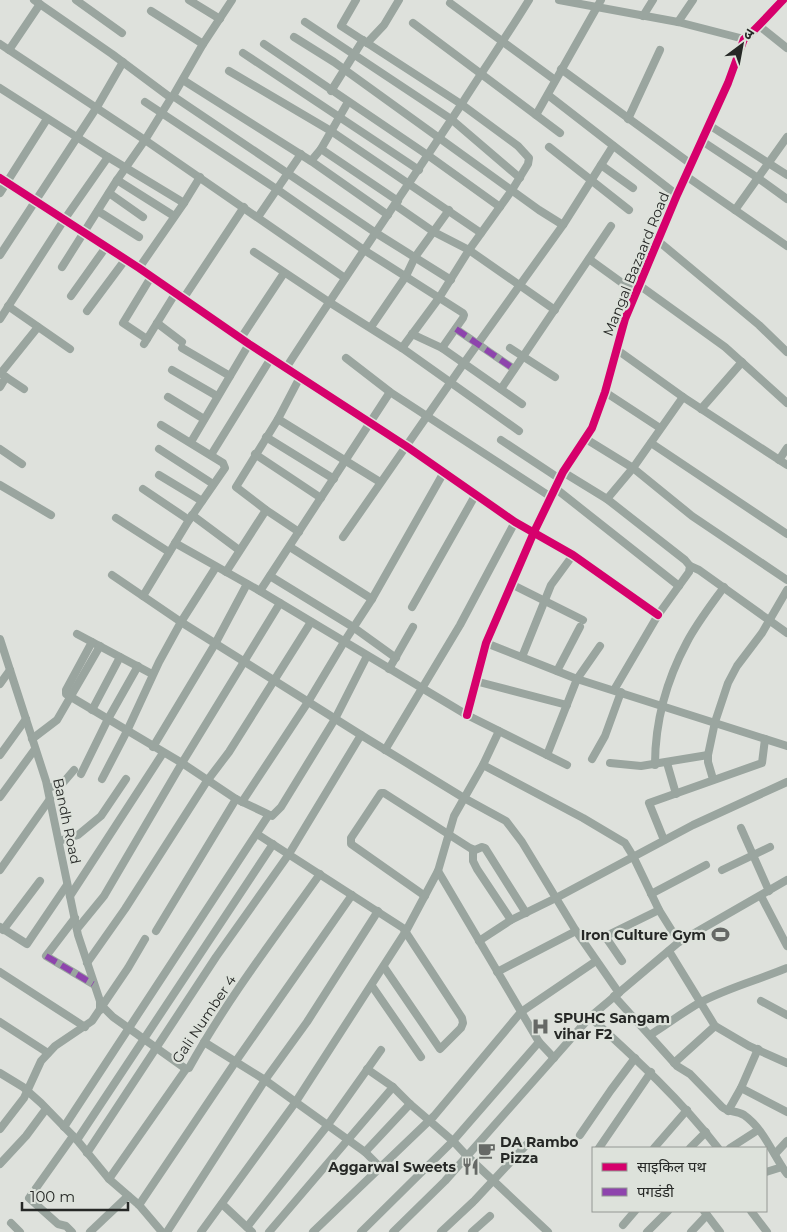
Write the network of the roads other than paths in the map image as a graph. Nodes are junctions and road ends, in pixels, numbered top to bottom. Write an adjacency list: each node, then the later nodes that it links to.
1 (76, 0): 21 (street)
2 (189, 0): 16 (street)
3 (232, 0): 16 (street)
4 (356, 0): 24 (street)
5 (399, 0): 24 (street)
6 (529, 0): 25 (street)
7 (560, 0): 13 (street)
8 (653, 0): 15 (street)
9 (694, 0): 18 (street)
10 (783, 0): 20 (street, Mangal Bazaard Road)
11 (37, 2): 30 (street); 34 (street)
12 (450, 4): 25 (street)
13 (599, 4): 15 (street); 35 (street)
14 (151, 11): 27 (street)
15 (642, 16): 18 (street)
16 (220, 19): 27 (street)
17 (305, 22): 33 (street)
18 (678, 22): 23 (street)
19 (413, 23): 38 (street)
20 (758, 25): 23 (street, Mangal Bazaard Road); 29 (street)
21 (122, 33)
22 (294, 37): 36 (street)
23 (744, 38): 55 (street, Mangal Bazaard Road)
24 (365, 42): 33 (street); 47 (street)
25 (504, 42): 38 (street); 40 (street)
26 (0, 44): 30 (street)
27 (203, 44): 39 (street)
28 (264, 44): 42 (street)
29 (787, 48)
30 (9, 50): 48 (street)
31 (660, 50): 53 (street)
32 (244, 54): 51 (street)
33 (354, 54): 36 (street); 54 (street)
34 (123, 62): 44 (street); 48 (street)
35 (561, 69): 40 (street); 53 (street)
36 (344, 70): 42 (street); 59 (street)
37 (229, 72): 56 (street)
38 (482, 73): 47 (street); 50 (street)
39 (183, 80): 44 (street); 66 (street)
40 (555, 80): 43 (street)
41 (0, 88): 52 (street)
42 (331, 91): 46 (street)
43 (548, 95): 50 (street); 63 (street)
44 (172, 97): 49 (street); 75 (street)
45 (144, 102): 49 (street)
46 (348, 102): 51 (street); 67 (street)
47 (461, 104): 54 (street); 79 (street)
48 (97, 107): 58 (street); 61 (street)
49 (161, 113): 61 (street); 86 (street)
50 (536, 115): 57 (street)
51 (340, 117): 56 (street); 74 (street)
52 (47, 119): 58 (street); 81 (street)
53 (628, 119): 71 (street)
54 (452, 120): 59 (street); 79 (street)
55 (709, 125): 62 (street, Mangal Bazaard Road); 70 (street)
56 (331, 131): 65 (street); 84 (street)
57 (560, 133)
58 (77, 138): 68 (street); 92 (street)
59 (439, 138): 67 (street); 87 (street)
60 (787, 138): 70 (street)
61 (145, 140): 73 (street); 78 (street)
62 (702, 141): 71 (street, Mangal Bazaard Road); 80 (street)
63 (613, 146): 72 (street); 90 (street)
64 (549, 147): 83 (street)
65 (321, 149): 69 (street); 94 (street)
66 (301, 154): 69 (street); 75 (street)
67 (429, 156): 74 (street); 96 (street)
68 (108, 157): 73 (street); 105 (street)
69 (312, 161): 101 (street)
70 (769, 162): 76 (street); 80 (street)
71 (691, 164): 77 (street, Mangal Bazaard Road)
72 (601, 165): 83 (street); 85 (street)
73 (126, 167): 82 (street); 93 (street)
74 (418, 170): 84 (street)
75 (290, 173): 86 (street); 110 (street)
76 (787, 175)
77 (686, 176): 90 (street, Mangal Bazaard Road); 99 (street)
78 (200, 177): 93 (street); 95 (street)
79 (520, 178): 87 (street)
80 (758, 178): 91 (street); 99 (street)
81 (4, 180): 88 (street); 92 (street)
82 (117, 180): 89 (street); 102 (street)
83 (590, 181): 98 (street); 106 (street)
84 (409, 183): 94 (street); 97 (street)
85 (633, 188)
86 (278, 190): 104 (street); 116 (street)
87 (512, 190): 96 (street); 106 (street)
88 (0, 193)
89 (109, 193): 100 (street); 103 (street)
90 (677, 195): 113 (street, Mangal Bazaard Road)
91 (787, 200)
92 (36, 201): 105 (street); 119 (street)
93 (184, 203): 102 (street)
94 (397, 203): 101 (street); 109 (street)
95 (244, 207): 104 (street); 135 (street)
96 (500, 207): 111 (street)
97 (449, 210): 109 (street); 111 (street)
98 (629, 210)
99 (735, 210): 114 (street)
100 (98, 211): 108 (street); 112 (street)
101 (388, 215): 110 (street)
102 (174, 216): 124 (street)
103 (143, 217)
104 (258, 217): 128 (street)
105 (64, 220): 108 (street); 137 (street)
106 (563, 225): 130 (street)
107 (611, 226): 121 (street)
108 (84, 232): 115 (street); 123 (street)
109 (434, 232): 117 (street); 120 (street)
110 (376, 233): 116 (street); 120 (street)
111 (482, 233): 117 (street)
112 (139, 237)
113 (658, 240): 131 (street, Mangal Bazaard Road); 154 (street)
114 (787, 246)
115 (106, 247): 122 (street); 133 (street)
116 (364, 250): 126 (street); 128 (street)
117 (469, 250): 129 (street); 130 (street)
118 (254, 252): 125 (street)
119 (0, 256)
120 (415, 257): 126 (street); 129 (street)
121 (589, 259): 131 (street); 138 (street)
122 (125, 260): 124 (street); 139 (street)
123 (62, 267)
124 (139, 268): 127 (street)
125 (284, 273): 136 (street); 146 (street)
126 (406, 276): 134 (street); 143 (street)
127 (151, 277): 132 (street); 141 (street)
128 (345, 278): 136 (street)
129 (451, 280): 134 (street)
130 (519, 285): 138 (street); 147 (street)
131 (637, 289): 152 (street, Mangal Bazaard Road); 158 (street)
132 (175, 294): 135 (street); 141 (street)
133 (71, 296)
134 (439, 298): 144 (street); 145 (street)
135 (183, 299): 146 (street)
136 (329, 302): 143 (street); 160 (street)
137 (8, 306): 140 (street); 142 (street)
138 (555, 310): 155 (street)
139 (87, 311)
140 (0, 319)
141 (157, 323): 164 (street)
142 (38, 327): 153 (street); 163 (street)
143 (371, 327): 149 (street)
144 (456, 329): 147 (street); 150 (street)
145 (412, 334): 149 (street); 150 (street)
146 (241, 338): 148 (street)
147 (478, 343): 159 (street); 161 (street)
148 (249, 344): 156 (street); 164 (street)
149 (402, 348): 167 (street)
150 (442, 348): 159 (street)
151 (510, 348): 155 (street)
152 (616, 348): 172 (street, Mangal Bazaard Road); 175 (street)
153 (70, 350)
154 (787, 351)
155 (523, 357): 161 (street); 166 (street)
156 (271, 358): 160 (street); 196 (street)
157 (346, 358): 171 (street)
158 (742, 362): 176 (street); 178 (street)
159 (464, 363): 167 (street); 169 (street)
160 (286, 368): 165 (street)
161 (514, 369): 169 (street)
162 (172, 370): 173 (street)
163 (2, 374): 168 (street); 170 (street)
164 (230, 376): 173 (street)
165 (300, 377): 181 (street); 182 (street)
166 (555, 377)
167 (450, 383): 179 (street); 185 (street)
168 (0, 387)
169 (501, 389): 177 (street)
170 (24, 390)
171 (390, 392): 179 (street); 182 (street)
172 (605, 392): 184 (street); 187 (street, Mangal Bazaard Road)
173 (217, 396): 180 (street)
174 (168, 397): 180 (street)
175 (683, 397): 178 (street); 184 (street)
176 (787, 403)
177 (522, 404)
178 (701, 409): 197 (street)
179 (427, 416): 191 (street); 212 (street)
180 (204, 418): 189 (street)
181 (278, 419): 186 (street); 198 (street)
182 (369, 423): 191 (street); 198 (street)
183 (161, 425): 189 (street)
184 (660, 428): 190 (street)
185 (519, 431)
186 (266, 437): 195 (street); 205 (street)
187 (586, 439): 201 (street); 204 (street, Mangal Bazaard Road)
188 (501, 440): 204 (street)
189 (191, 442): 196 (street)
190 (651, 442): 201 (street); 223 (street)
191 (406, 446): 202 (street); 206 (street)
192 (787, 448): 197 (street)
193 (0, 449): 199 (street)
194 (159, 449): 207 (street)
195 (255, 454): 213 (street); 216 (street)
196 (211, 455): 207 (street)
197 (779, 460): 200 (street)
198 (345, 461): 205 (street); 206 (street)
199 (22, 464)
200 (787, 465)
201 (633, 468): 214 (street); 235 (street)
202 (444, 472): 211 (street); 243 (street)
203 (159, 475): 215 (street)
204 (562, 475): 209 (street, Mangal Bazaard Road); 214 (street)
205 (334, 479): 213 (street)
206 (380, 482): 224 (street)
207 (213, 484): 215 (street)
208 (0, 486): 217 (street)
209 (555, 488): 212 (street, Mangal Bazaard Road); 238 (street)
210 (143, 489): 219 (street)
211 (476, 494): 220 (street); 246 (street)
212 (551, 497): 222 (street, Mangal Bazaard Road)
213 (322, 498): 221 (street)
214 (606, 499): 230 (street)
215 (202, 501): 219 (street)
216 (266, 510): 221 (street); 227 (street)
217 (51, 515)
218 (116, 518): 228 (street)
219 (190, 518): 225 (street); 227 (street)
220 (515, 522): 222 (street); 276 (street)
221 (299, 532): 226 (street)
222 (534, 532): 229 (street); 237 (street, Mangal Bazaard Road)
223 (787, 534)
224 (342, 537)
225 (175, 543): 228 (street); 231 (street)
226 (290, 547): 234 (street); 243 (street)
227 (239, 550): 232 (street)
228 (169, 552): 242 (street)
229 (573, 555): 244 (street); 247 (street)
230 (690, 566): 238 (street); 239 (street)
231 (216, 567): 232 (street); 249 (street)
232 (226, 572): 236 (street)
233 (112, 575): 242 (street)
234 (270, 576): 241 (street); 251 (street)
235 (787, 580)
236 (247, 584): 241 (street); 259 (street)
237 (512, 584): 244 (street); 258 (street, Mangal Bazaard Road)
238 (679, 586): 247 (street)
239 (724, 587): 248 (street); 281 (street)
240 (787, 590): 248 (street)
241 (260, 591): 245 (street)
242 (143, 596): 249 (street)
243 (372, 599): 251 (street)
244 (545, 600): 264 (street); 270 (street)
245 (280, 603): 250 (street); 266 (street)
246 (412, 607)
247 (658, 615): 277 (street)
248 (769, 620): 253 (street); 287 (street)
249 (181, 622): 259 (street); 271 (street)
250 (311, 622): 257 (street); 273 (street)
251 (353, 627): 257 (street); 265 (street)
252 (413, 628): 265 (street)
253 (787, 633)
254 (77, 634): 256 (street)
255 (0, 639): 269 (street, Bandh Road)
256 (92, 642): 260 (street); 278 (street)
257 (344, 642): 262 (street); 279 (street)
258 (486, 643): 264 (street); 274 (street, Mangal Bazaard Road)
259 (214, 644): 266 (street); 294 (street)
260 (100, 646): 263 (street); 278 (street)
261 (600, 646): 272 (street)
262 (367, 656): 268 (street); 286 (street)
263 (120, 657): 267 (street); 282 (street)
264 (522, 657): 270 (street)
265 (396, 658): 268 (street)
266 (243, 662): 273 (street); 302 (street)
267 (138, 666): 271 (street); 285 (street)
268 (389, 669): 276 (street)
269 (10, 670): 275 (street); 284 (street, Bandh Road)
270 (557, 671): 272 (street)
271 (152, 674): 289 (street)
272 (577, 678): 277 (street); 280 (street)
273 (275, 681): 279 (street); 311 (street)
274 (475, 681): 280 (street); 283 (street, Mangal Bazaard Road)
275 (0, 684)
276 (422, 690): 283 (street); 296 (street)
277 (618, 691): 281 (street); 301 (street)
278 (71, 697): 282 (street); 291 (street)
279 (308, 702): 286 (street); 318 (street)
280 (567, 705): 299 (street)
281 (661, 707): 287 (street); 307 (street)
282 (92, 710): 285 (street)
283 (467, 715): 288 (street)
284 (26, 719): 291 (street, Bandh Road); 298 (street)
285 (108, 719): 289 (street); 313 (street)
286 (335, 719): 290 (street); 320 (street)
287 (715, 722): 292 (street); 300 (street)
288 (499, 731): 299 (street); 305 (street)
289 (127, 732): 294 (street); 308 (street)
290 (361, 735): 296 (street); 330 (street)
291 (32, 739): 295 (street, Bandh Road)
292 (765, 739): 293 (street); 310 (street)
293 (787, 746)
294 (152, 747): 297 (street)
295 (35, 749): 313 (street, Bandh Road); 315 (street)
296 (385, 750): 316 (street)
297 (163, 753): 302 (street); 321 (street)
298 (0, 755)
299 (547, 755): 306 (street)
300 (708, 755): 303 (street); 310 (street)
301 (592, 759)
302 (182, 763): 311 (street); 354 (street)
303 (667, 763): 307 (street); 314 (street)
304 (610, 764): 307 (street)
305 (483, 765): 316 (street); 332 (street)
306 (566, 765)
307 (655, 765)
308 (102, 779)
309 (126, 779): 319 (street)
310 (713, 780): 314 (street)
311 (207, 781): 318 (street); 365 (street)
312 (787, 782): 325 (street)
313 (48, 788): 317 (street, Bandh Road)
314 (676, 794): 325 (street)
315 (0, 797)
316 (464, 798): 324 (street); 347 (street)
317 (50, 799): 326 (street, Bandh Road); 334 (street)
318 (239, 800): 320 (street); 355 (street)
319 (101, 816): 321 (street); 326 (street)
320 (268, 816): 323 (street)
321 (115, 826): 344 (street)
322 (741, 828): 331 (street)
323 (257, 834): 327 (street); 382 (street)
324 (449, 834): 329 (street); 336 (street); 345 (street)
325 (664, 840): 332 (street)
326 (59, 841): 340 (street, Bandh Road)
327 (273, 844): 330 (street); 384 (street)
328 (770, 847): 331 (street)
329 (472, 850): 350 (street); 352 (street)
330 (289, 854): 337 (street); 387 (street)
331 (753, 854): 335 (street); 341 (street)
332 (633, 856): 342 (street); 347 (street)
333 (706, 865): 342 (street)
334 (0, 870)
335 (722, 870)
336 (438, 871): 345 (street); 359 (street)
337 (320, 874): 343 (street); 385 (street, Gali Number 4)
338 (787, 880): 341 (street)
339 (40, 881): 353 (street)
340 (67, 885): 344 (street, Bandh Road); 353 (street)
341 (769, 891): 346 (street)
342 (651, 894): 348 (street)
343 (352, 895): 349 (street); 394 (street)
344 (70, 896): 351 (street, Bandh Road)
345 (425, 896): 356 (street)
346 (761, 896): 360 (street); 361 (street)
347 (556, 898): 350 (street); 357 (street)
348 (659, 910): 360 (street); 364 (street)
349 (378, 911): 356 (street); 401 (street)
350 (526, 913): 352 (street)
351 (74, 918): 354 (street, Bandh Road); 370 (street)
352 (511, 920): 359 (street)
353 (2, 928)
354 (77, 929): 365 (street, Bandh Road)
355 (156, 931)
356 (406, 931): 366 (street); 366 (street)
357 (576, 931): 363 (street); 369 (street)
358 (145, 939): 375 (street)
359 (479, 941): 369 (street)
360 (679, 942): 362 (street)
361 (787, 946)
362 (668, 951): 372 (street); 374 (street)
363 (596, 961): 372 (street); 376 (street)
364 (622, 961)
365 (87, 964): 370 (street, Bandh Road)
366 (384, 967): 371 (street)
367 (787, 968): 374 (street)
368 (0, 972): 381 (street)
369 (497, 972): 376 (street)
370 (93, 984): 375 (street, Bandh Road)
371 (372, 986): 391 (street); 405 (street)
372 (617, 994): 378 (street); 383 (street)
373 (761, 1001): 377 (street)
374 (700, 1003): 380 (street); 383 (street)
375 (101, 1008): 381 (street); 382 (street)
376 (521, 1012): 386 (street); 411 (street)
377 (787, 1015)
378 (590, 1017): 392 (street); 393 (street)
379 (0, 1022): 390 (street)
380 (715, 1026): 388 (street); 395 (street)
381 (85, 1027): 390 (street)
382 (128, 1028): 384 (street); 414 (street)
383 (650, 1035): 395 (street)
384 (143, 1039): 387 (street); 418 (street)
385 (204, 1042): 394 (street); 397 (street, Gali Number 4)
386 (539, 1042): 392 (street); 420 (street)
387 (157, 1048): 397 (street); 429 (street)
388 (758, 1049): 396 (street); 403 (street)
389 (381, 1050): 398 (street)
390 (48, 1052): 404 (street)
391 (421, 1057)
392 (554, 1058): 431 (street)
393 (636, 1058): 399 (street); 417 (street)
394 (236, 1061): 401 (street); 440 (street)
395 (674, 1063): 409 (street)
396 (787, 1063)
397 (186, 1069): 436 (street, Gali Number 4)
398 (368, 1069): 402 (street); 413 (street)
399 (651, 1072): 408 (street); 423 (street)
400 (0, 1073): 404 (street)
401 (265, 1080): 405 (street); 453 (street)
402 (393, 1087): 406 (street); 419 (street)
403 (741, 1088): 409 (street); 410 (street)
404 (27, 1090): 407 (street); 412 (street)
405 (295, 1103): 413 (street); 439 (street)
406 (410, 1104): 411 (street); 428 (street)
407 (46, 1109): 414 (street); 432 (street)
408 (687, 1110): 416 (street); 424 (street)
409 (728, 1111): 415 (street)
410 (787, 1112)
411 (429, 1120): 420 (street); 433 (street)
412 (1, 1126)
413 (327, 1126): 419 (street); 448 (street)
414 (64, 1127): 418 (street)
415 (758, 1130): 427 (street); 430 (street)
416 (706, 1132): 425 (street); 426 (street)
417 (580, 1136)
418 (75, 1138): 429 (street); 450 (street)
419 (347, 1139): 428 (street); 455 (street)
420 (454, 1141): 431 (street); 457 (street)
421 (530, 1141): 437 (street)
422 (787, 1141): 430 (street)
423 (600, 1147)
424 (655, 1147)
425 (691, 1147)
426 (717, 1147)
427 (732, 1147)
428 (365, 1152): 433 (street)
429 (87, 1153): 436 (street)
430 (775, 1154): 434 (street)
431 (467, 1156): 437 (street); 458 (street)
432 (0, 1164)
433 (380, 1167): 456 (street)
434 (785, 1170): 435 (street)
435 (767, 1172)
436 (109, 1179): 438 (street)
437 (493, 1180): 459 (street); 461 (street)
438 (128, 1196): 440 (street); 451 (street)
439 (222, 1204): 448 (street); 454 (street)
440 (139, 1205): 452 (street)
441 (634, 1212): 447 (street)
442 (667, 1212): 462 (street)
443 (752, 1212): 465 (street)
444 (706, 1213): 463 (street); 464 (street)
445 (490, 1216): 460 (street)
446 (11, 1223): 449 (street)
447 (623, 1225)
448 (249, 1230)
449 (20, 1232)
450 (72, 1232)
451 (90, 1232)
452 (162, 1232)
453 (167, 1232)
454 (201, 1232)
455 (269, 1232)
456 (313, 1232)
457 (361, 1232)
458 (393, 1232)
459 (440, 1232)
460 (472, 1232)
461 (548, 1232)
462 (647, 1232)
463 (691, 1232)
464 (720, 1232)
465 (767, 1232)

